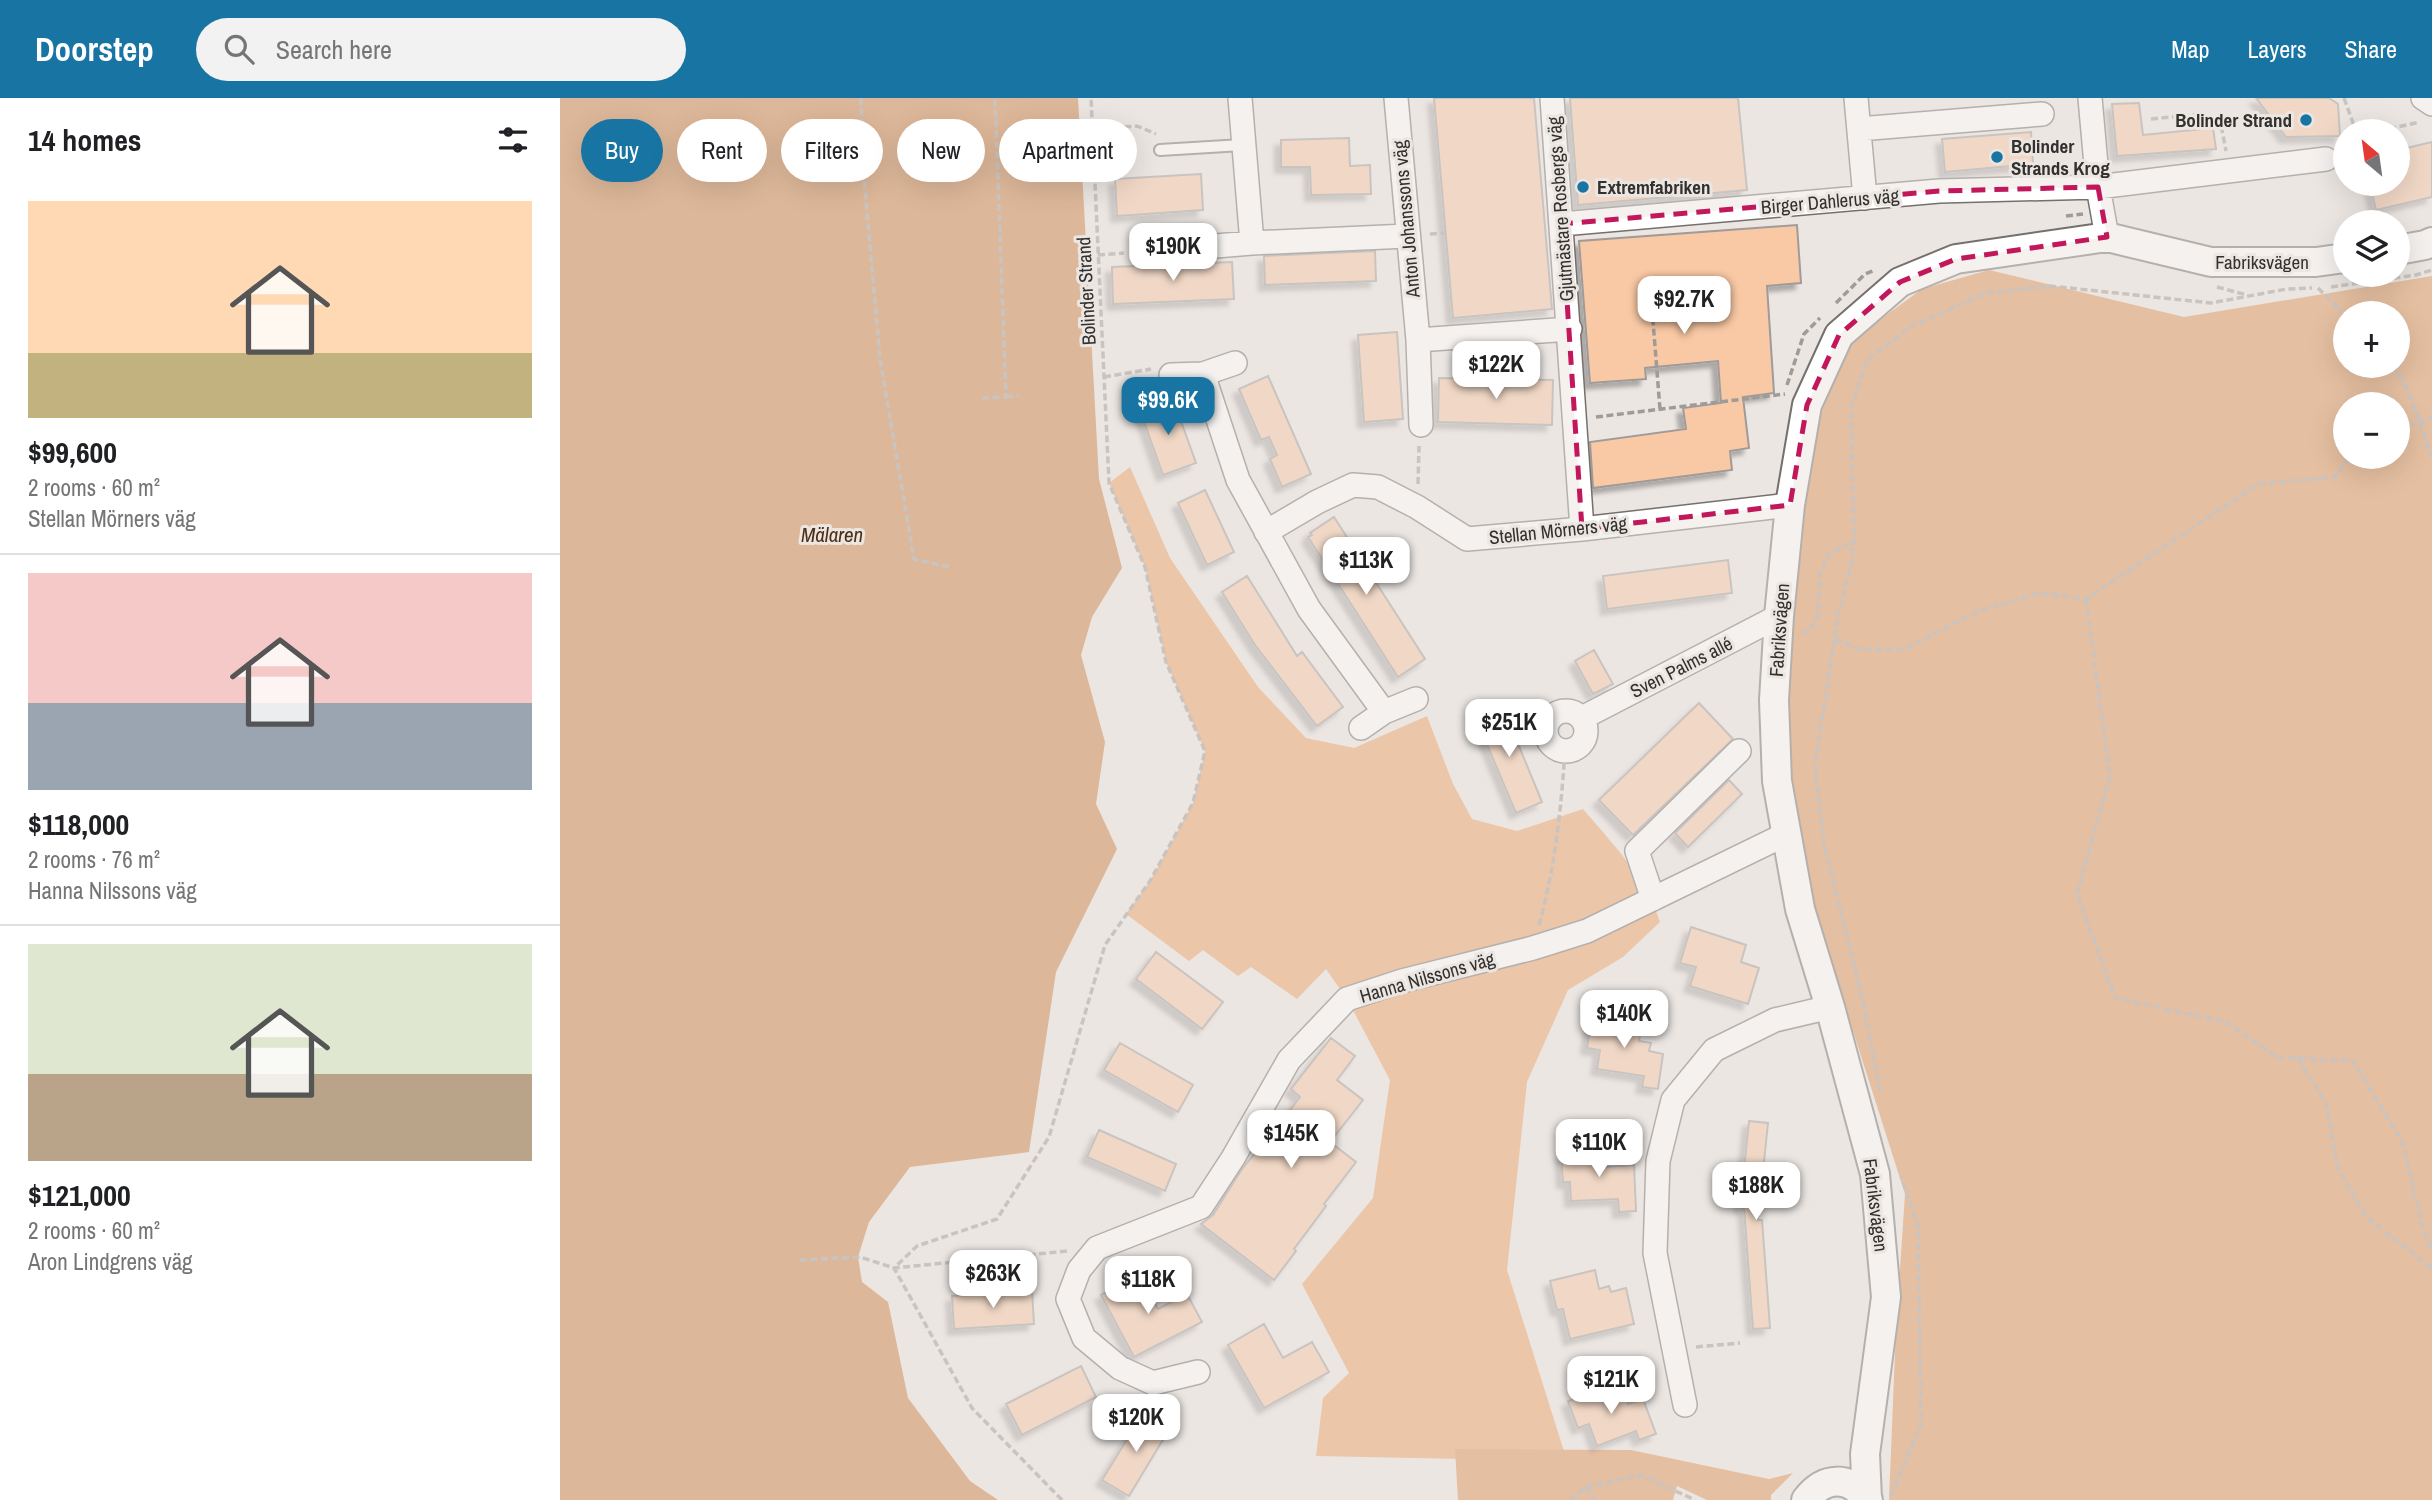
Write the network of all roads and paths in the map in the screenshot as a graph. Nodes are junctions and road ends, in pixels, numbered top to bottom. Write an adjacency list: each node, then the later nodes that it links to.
1 (862, 98): 62 (path)
2 (995, 98): 47 (path)
3 (1091, 98): 13 (path, Bolinder Strand)
4 (1240, 98): 20 (street)
5 (1396, 98): 28 (street, Anton Johanssons väg)
6 (1552, 98): 27 (street, Gjutmästare Rosbergs väg)
7 (1856, 98): 19 (street)
8 (2090, 98): 25 (street)
9 (2344, 98): 15 (path)
10 (2423, 98): 11 (street)
11 (2432, 104)
12 (2042, 114): 19 (street)
13 (1092, 119)
14 (2151, 119): 21 (path)
15 (2352, 119)
16 (2431, 120): 17 (path)
17 (2410, 124)
18 (1137, 126): 22 (path)
19 (1859, 130): 26 (street)
20 (1242, 145): 22 (lane); 31 (street)
21 (2225, 148)
22 (1160, 150)
23 (2326, 159): 25 (street, Birger Dahlerus väg)
24 (1095, 182): 82 (path, Bolinder Strand)
25 (2098, 187): 26 (street, Birger Dahlerus väg); 29 (street)
26 (1865, 198): 27 (street, Birger Dahlerus väg)
27 (1562, 223): 39 (street, Gjutmästare Rosbergs väg)
28 (1407, 236): 31 (street); 40 (street, Anton Johanssons väg)
29 (2108, 237): 34 (street, Fabriksvägen); 58 (street, Fabriksvägen)
30 (2432, 242): 32 (street)
31 (1252, 243): 33 (street)
32 (2410, 248)
33 (1143, 252)
34 (2333, 260)
35 (2432, 270): 36 (path)
36 (2318, 288): 38 (path); 61 (path)
37 (1724, 302): 49 (path)
38 (2333, 303)
39 (1570, 329): 40 (street); 51 (street, Gjutmästare Rosbergs väg)
40 (1418, 340): 54 (street, Anton Johanssons väg)
41 (1235, 363): 42 (street)
42 (1203, 374): 43 (street); 60 (street)
43 (1171, 375)
44 (2401, 378): 52 (path)
45 (1785, 394): 49 (path)
46 (1019, 395): 47 (path)
47 (1006, 397): 48 (path)
48 (982, 398)
49 (1660, 409): 51 (path)
50 (2432, 418): 52 (path)
51 (1576, 420): 59 (street, Gjutmästare Rosbergs väg)
52 (2419, 422): 53 (path); 55 (path)
53 (2410, 425)
54 (1420, 435): 56 (path)
55 (2432, 457)
56 (1419, 467)
57 (2341, 469): 63 (path)
58 (1790, 505): 59 (street, Stellan Mörners väg); 64 (street, Fabriksvägen)
59 (1582, 529): 60 (street, Stellan Mörners väg)
60 (1266, 532): 67 (street)
61 (1854, 541): 64 (path); 65 (path)
62 (949, 567)
63 (2086, 600): 65 (path); 76 (path)
64 (1779, 626): 68 (street, Sven Palms allé); 72 (street, Fabriksvägen)
65 (1835, 639): 77 (path)
66 (1416, 699): 67 (street)
67 (1384, 712): 69 (street)
68 (1582, 718): 70 (street); 70 (street, Sven Palms allé)
69 (1361, 728)
70 (1565, 751): 74 (path)
71 (1739, 751): 73 (street)
72 (1786, 834): 73 (street, Hanna Nilssons väg); 75 (street, Fabriksvägen)
73 (1653, 900): 74 (street, Hanna Nilssons väg)
74 (1533, 948): 79 (street, Hanna Nilssons väg)
75 (1830, 1007): 87 (street); 88 (street, Fabriksvägen)
76 (2297, 1058): 80 (path); 83 (path)
77 (1881, 1098)
78 (1901, 1176): 97 (path)
79 (1097, 1248): 82 (path); 86 (street)
80 (2432, 1250)
81 (800, 1259): 82 (path)
82 (894, 1268): 91 (path)
83 (2432, 1268)
84 (1740, 1343): 85 (path)
85 (1693, 1347)
86 (1198, 1372)
87 (1685, 1405)
88 (1865, 1454): 89 (street); 96 (street, Fabriksvägen)
89 (1829, 1482): 95 (street); 96 (street, Fabriksvägen)
90 (1586, 1487): 92 (path); 93 (path); 94 (path)
91 (1062, 1500)
92 (1570, 1500)
93 (1594, 1500)
94 (1695, 1500)
95 (1806, 1500)
96 (1868, 1500)
97 (1889, 1500)

